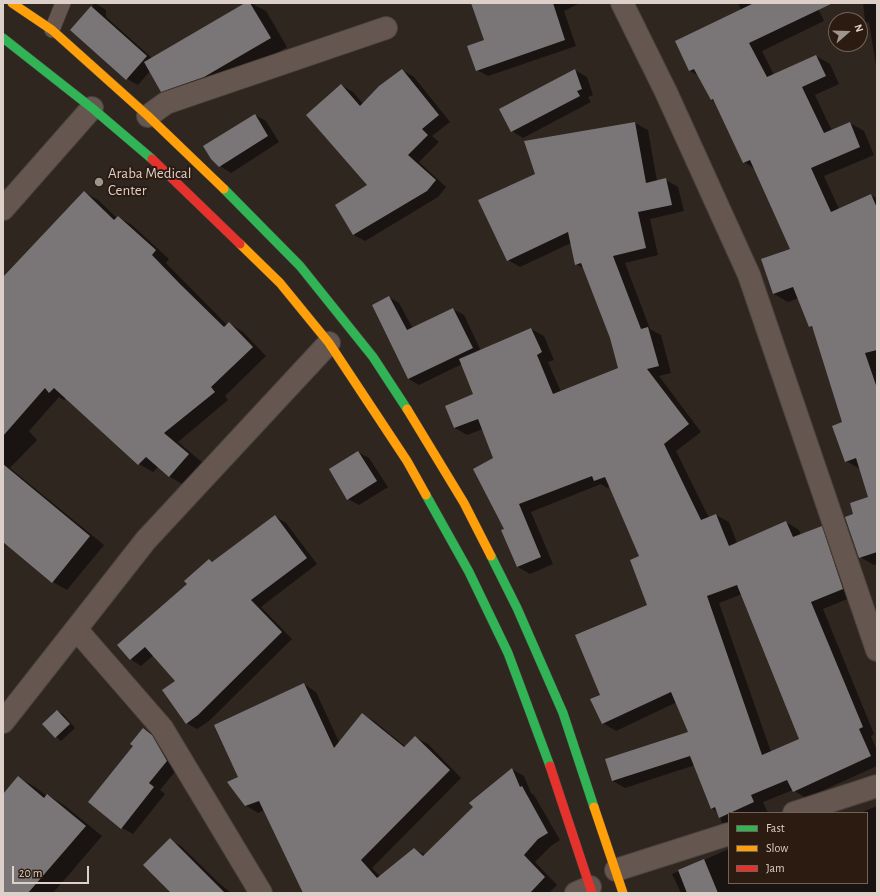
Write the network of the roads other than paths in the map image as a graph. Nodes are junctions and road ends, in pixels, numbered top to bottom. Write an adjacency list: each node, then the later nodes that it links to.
1 (12, 3): 5 (main road)
2 (63, 3): 5 (lane)
3 (622, 3): 12 (street)
4 (386, 28): 8 (street)
5 (52, 30): 8 (main road)
6 (3, 38): 7 (main road)
7 (92, 108): 9 (street); 10 (main road)
8 (148, 116): 17 (main road)
9 (3, 209)
10 (329, 342): 11 (street); 18 (main road)
11 (76, 629): 13 (street); 19 (street)
12 (877, 650)
13 (3, 722)
14 (877, 786): 15 (street)
15 (797, 812)
16 (728, 834): 17 (street)
17 (616, 870): 20 (main road)
18 (586, 891)
19 (261, 893)
20 (623, 893)

